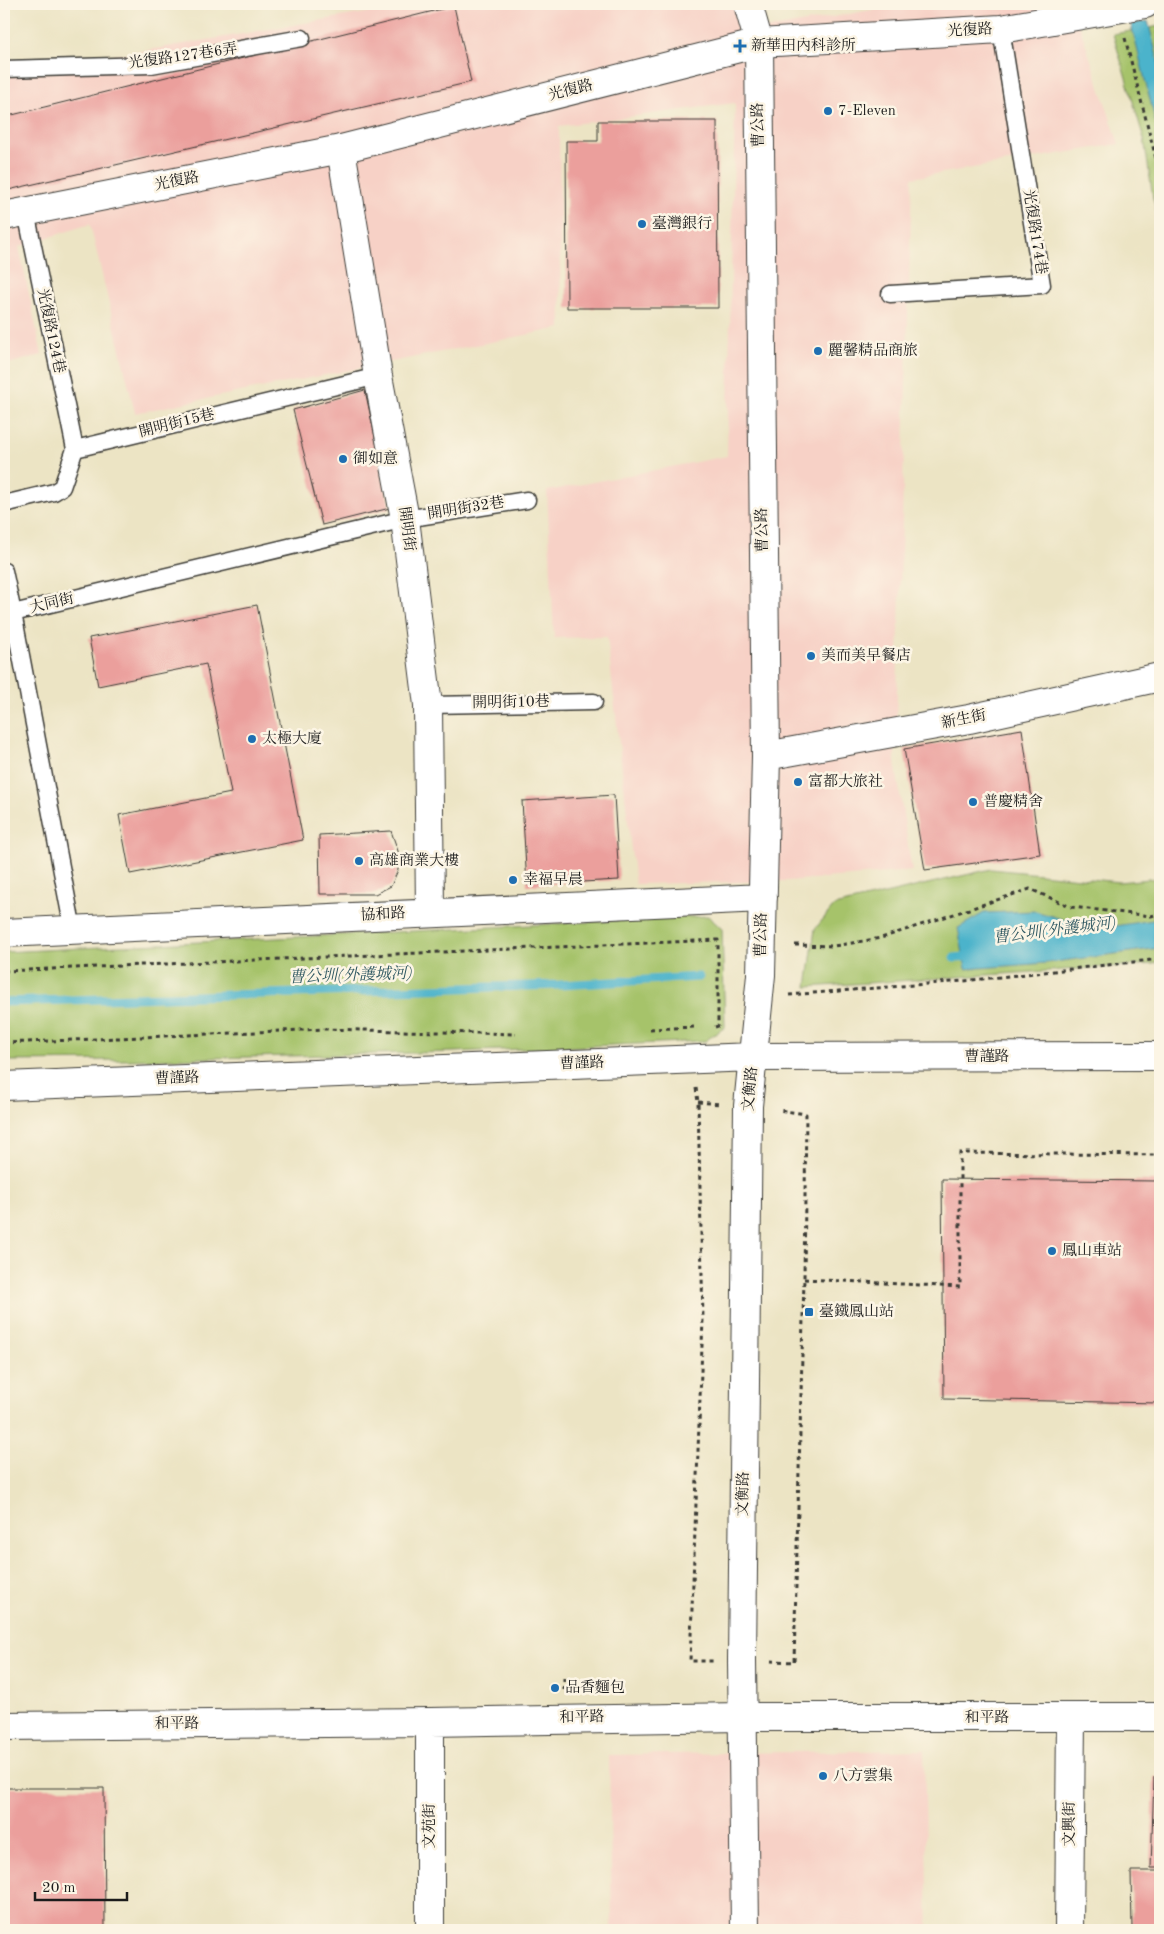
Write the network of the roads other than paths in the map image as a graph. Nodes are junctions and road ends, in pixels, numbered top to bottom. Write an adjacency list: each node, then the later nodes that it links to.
1 (748, 4): 5 (street, 曹公路)
2 (1145, 4): 3 (street, 光復路)
3 (1001, 29): 5 (street, 光復路); 9 (lane, 光復路174巷)
4 (302, 38): 6 (lane, 光復路127巷6弄)
5 (759, 43): 7 (street, 光復路); 20 (street, 曹公路)
6 (4, 69)
7 (341, 149): 8 (street, 光復路); 10 (street, 開明街)
8 (15, 214): 11 (lane, 光復路124巷)
9 (890, 294)
10 (378, 376): 11 (lane, 開明街15巷); 14 (street, 開明街)
11 (75, 449): 13 (lane)
12 (527, 500): 14 (lane, 開明街32巷)
13 (4, 504)
14 (405, 519): 16 (lane, 大同街); 19 (street, 開明街)
15 (4, 571): 16 (lane)
16 (13, 613): 23 (lane, 大同街)
17 (1160, 677): 20 (street, 新生街)
18 (594, 702): 19 (lane, 開明街10巷)
19 (428, 705): 22 (street, 開明街)
20 (766, 756): 21 (street, 曹公路)
21 (763, 898): 22 (street, 協和路); 26 (street, 曹公路)
22 (430, 913): 23 (street, 協和路)
23 (74, 930): 24 (street, 協和路)
24 (4, 933)
25 (1160, 1056): 26 (street, 曹謹路)
26 (754, 1057): 27 (street, 曹謹路); 28 (street, 文衡路)
27 (4, 1086)
28 (742, 1716): 30 (street, 和平路); 31 (street, 和平路); 34 (street, 文衡路)
29 (1160, 1717): 30 (street, 和平路)
30 (1071, 1718): 35 (street, 文興街)
31 (430, 1722): 32 (street, 和平路); 33 (street, 文苑街)
32 (4, 1726)
33 (430, 1930)
34 (745, 1930)
35 (1069, 1930)

